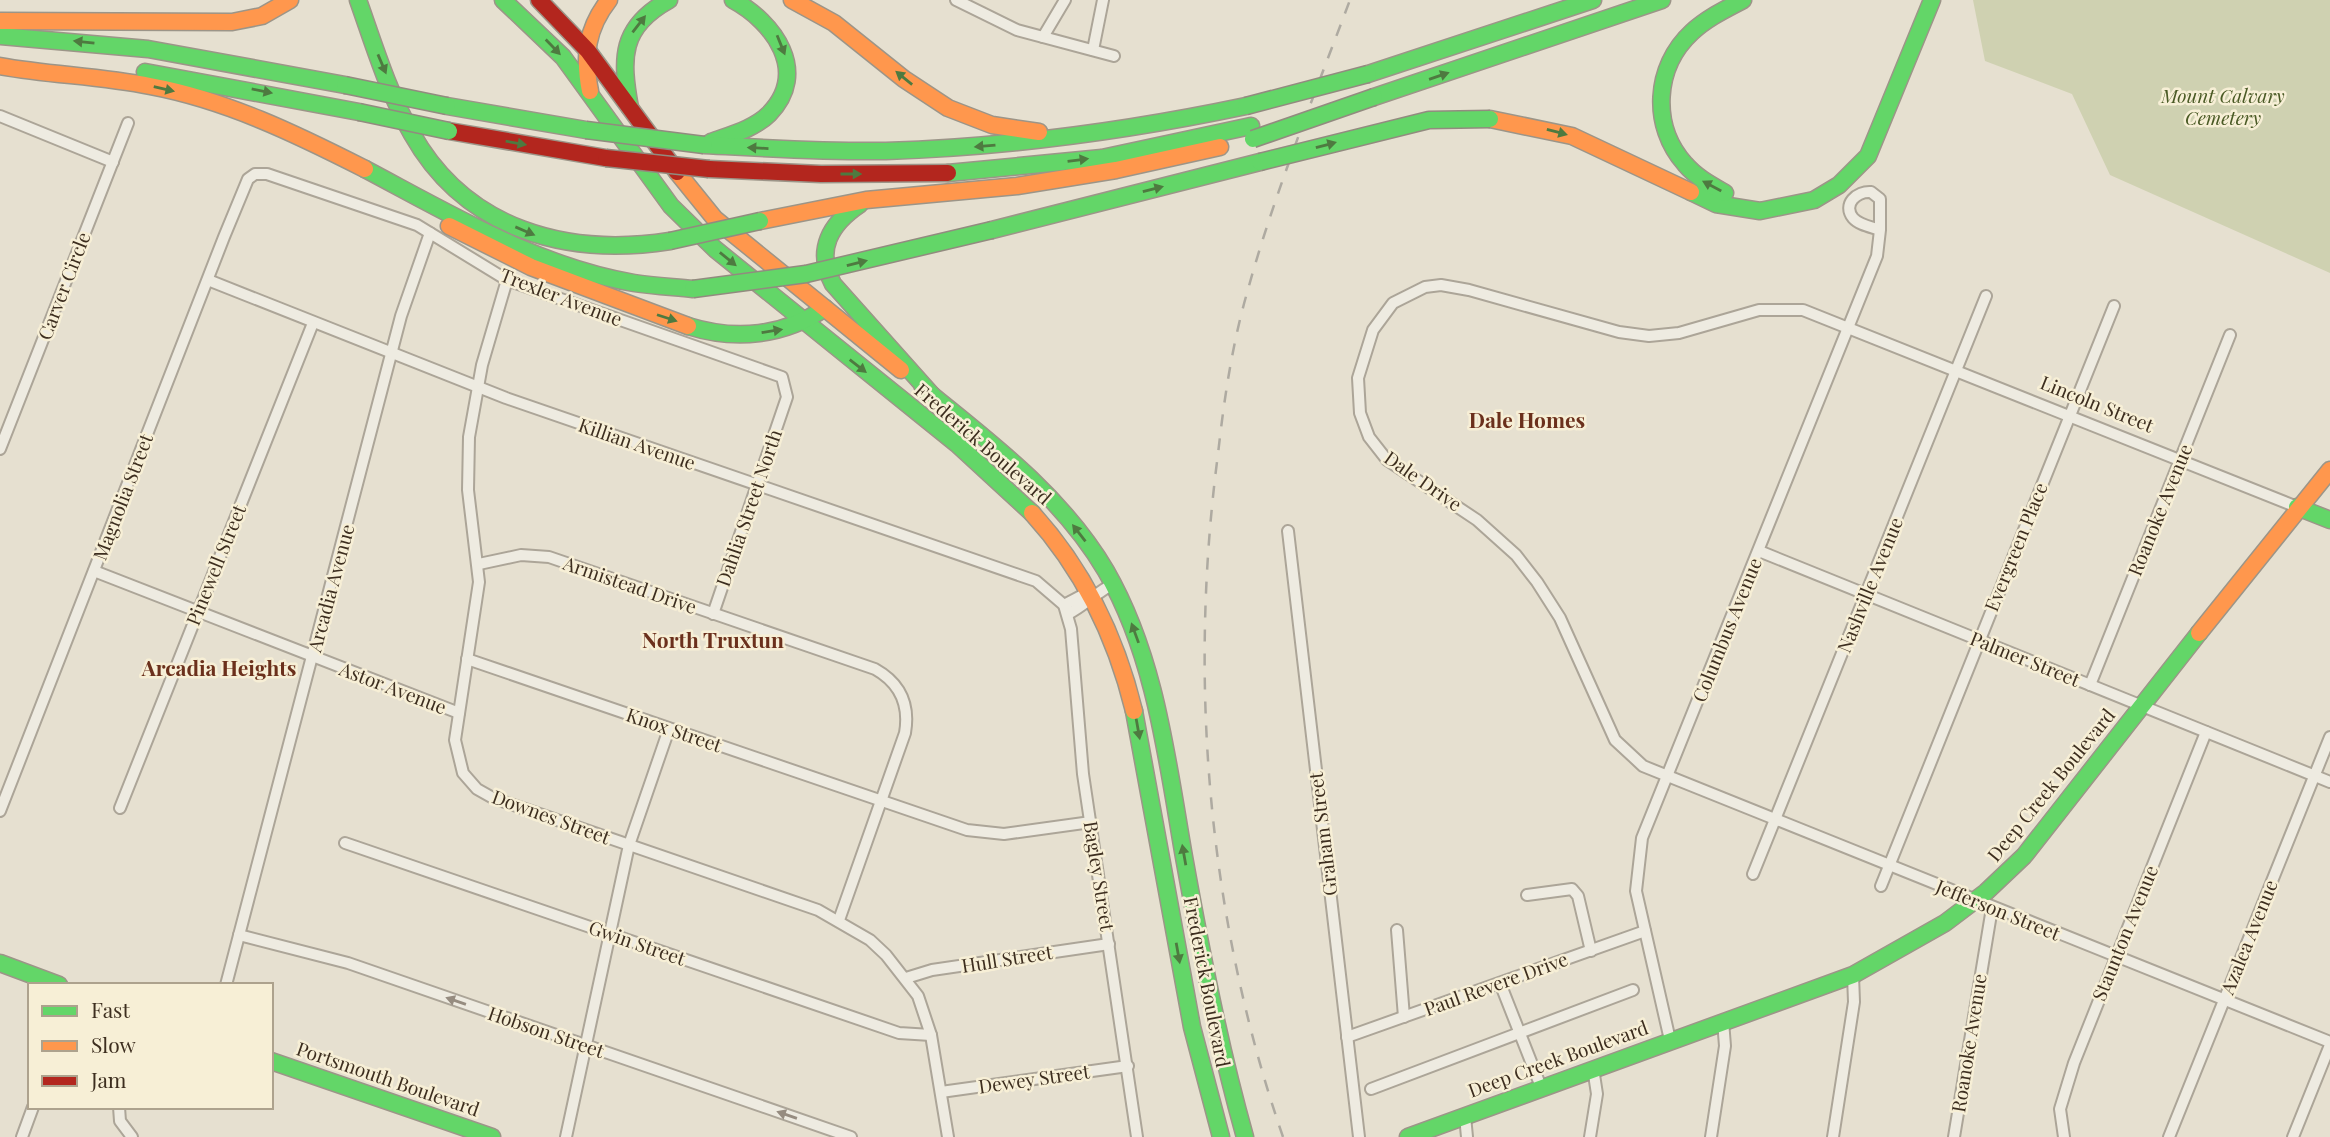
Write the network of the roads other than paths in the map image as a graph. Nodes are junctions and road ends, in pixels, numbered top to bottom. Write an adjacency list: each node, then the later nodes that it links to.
1 (290, 0): 18 (main road)
2 (358, 0): 38 (main road, one-way to 38, bridge)
3 (503, 0): 27 (main road, Frederick Boulevard, one-way to 27)
4 (539, 0): 21 (main road, Frederick Boulevard)
5 (609, 0): 21 (main road)
6 (669, 0): 29 (main road, one-way to 6)
7 (733, 0): 33 (main road, one-way to 33)
8 (792, 0): 28 (main road, one-way to 8)
9 (956, 0): 20 (street)
10 (1065, 0): 20 (street)
11 (1104, 0): 22 (street)
12 (1565, 0): 26 (main road)
13 (1593, 0): 26 (main road)
14 (1662, 0): 32 (main road, one-way to 14, bridge)
15 (1743, 0): 34 (main road, one-way to 15)
16 (1922, 0): 34 (main road)
17 (1932, 0): 34 (main road)
18 (0, 21)
19 (0, 36): 33 (main road, one-way to 19, bridge)
20 (1043, 37): 22 (street)
21 (585, 47): 27 (main road); 29 (main road, Frederick Boulevard)
22 (1093, 50): 23 (street)
23 (1114, 55)
24 (0, 59): 32 (main road, one-way to 32, bridge)
25 (0, 66): 36 (main road, one-way to 36)
26 (1368, 74): 28 (main road, bridge)
27 (590, 91): 47 (main road, Frederick Boulevard, one-way to 47)
28 (1246, 106): 33 (main road, one-way to 33)
29 (630, 108): 45 (main road, Frederick Boulevard)
30 (0, 116): 35 (street)
31 (128, 123): 35 (street, Carver Circle)
32 (1252, 132): 38 (main road)
33 (704, 145)
34 (1864, 153): 36 (main road, one-way to 34, bridge)
35 (113, 162): 56 (street, Carver Circle)
36 (366, 170): 47 (main road, one-way to 47)
37 (246, 183): 40 (street, Trexler Avenue); 41 (street, Magnolia Street)
38 (866, 201): 53 (main road)
39 (1880, 230): 48 (street, Columbus Avenue)
40 (430, 233): 42 (street, Trexler Avenue); 50 (street, Arcadia Avenue)
41 (208, 280): 46 (street, Killian Avenue); 65 (street, Magnolia Street)
42 (507, 280): 52 (street, Downes Street); 54 (street, Trexler Avenue)
43 (1986, 296): 51 (street, Nashville Avenue)
44 (2114, 306): 55 (street, Evergreen Place)
45 (825, 308): 47 (main road); 53 (main road, Frederick Boulevard)
46 (313, 323): 50 (street, Killian Avenue); 70 (street, Pinewell Street)
47 (804, 324): 68 (main road, Frederick Boulevard, one-way to 68)
48 (1849, 327): 51 (street, Lincoln Street); 63 (street, Columbus Avenue); 81 (street, Dale Drive)
49 (2230, 335): 57 (street, Roanoke Avenue)
50 (392, 354): 52 (street, Killian Avenue); 73 (street, Arcadia Avenue)
51 (1957, 370): 55 (street, Lincoln Street); 67 (street, Nashville Avenue)
52 (478, 387): 59 (street, Killian Avenue); 64 (street, Downes Street)
53 (932, 395): 66 (main road, Frederick Boulevard, one-way to 53)
54 (785, 401): 59 (street, Dahlia Street North)
55 (2069, 415): 57 (street, Lincoln Street); 72 (street, Evergreen Place)
56 (0, 449)
57 (2180, 460): 60 (street, Lincoln Street); 75 (street, Roanoke Avenue)
58 (2330, 470): 60 (main road, Deep Creek Boulevard)
59 (756, 485): 69 (street, Killian Avenue); 71 (street, Dahlia Street North)
60 (2297, 507): 61 (main road, Lincoln Street); 76 (main road, Deep Creek Boulevard)
61 (2330, 520)
62 (1288, 530): 116 (street, Graham Street)
63 (1759, 551): 67 (street, Palmer Street); 81 (street, Columbus Avenue)
64 (479, 564): 71 (street, Armistead Drive); 74 (street, Downes Street)
65 (94, 571): 70 (street, Astor Avenue); 86 (street, Magnolia Street)
66 (1113, 584): 68 (street); 137 (main road, Frederick Boulevard, one-way to 66)
67 (1867, 595): 72 (street, Palmer Street); 87 (street, Nashville Avenue)
68 (1092, 596): 69 (street); 136 (main road, Frederick Boulevard, one-way to 136)
69 (1066, 609): 88 (street, Bagley Street)
70 (197, 612): 73 (street, Astor Avenue); 85 (street, Pinewell Street)
71 (713, 614): 84 (street, Armistead Drive)
72 (1978, 640): 75 (street, Palmer Street); 91 (street, Evergreen Place)
73 (313, 658): 77 (street, Astor Avenue); 100 (street, Arcadia Avenue)
74 (467, 659): 77 (street, Downes Street); 78 (street, Knox Street)
75 (2090, 685): 76 (street, Palmer Street)
76 (2142, 706): 79 (street, Palmer Street); 95 (main road, Deep Creek Boulevard)
77 (459, 713): 90 (street, Downes Street)
78 (669, 729): 84 (street, Knox Street); 90 (street)
79 (2206, 732): 82 (street, Palmer Street); 103 (street, Staunton Avenue)
80 (2330, 737): 82 (street, Azalea Avenue)
81 (1668, 776): 87 (street, Jefferson Street); 98 (street, Columbus Avenue)
82 (2314, 776): 83 (street, Palmer Street); 111 (street, Azalea Avenue)
83 (2330, 782)
84 (881, 801): 88 (street); 96 (street, Armistead Drive)
85 (120, 808)
86 (0, 811)
87 (1775, 820): 91 (street, Jefferson Street); 92 (street, Nashville Avenue)
88 (1091, 822): 101 (street, Bagley Street)
89 (345, 843): 99 (street, Gwin Street)
90 (628, 845): 96 (street, Downes Street); 99 (street)
91 (1889, 866): 93 (street, Evergreen Place); 95 (street, Jefferson Street)
92 (1753, 874)
93 (1881, 886)
94 (1527, 895): 102 (street)
95 (1984, 904): 103 (street, Jefferson Street); 105 (main road, Deep Creek Boulevard); 144 (street, Roanoke Avenue)
96 (839, 920): 106 (street, Downes Street)
97 (1396, 930): 112 (street)
98 (1645, 931): 102 (street, Paul Revere Drive); 117 (street, Columbus Avenue)
99 (608, 933): 115 (street, Gwin Street); 119 (street)
100 (239, 935): 108 (street, Arcadia Avenue); 119 (street, Hobson Street, one-way to 100)
101 (1109, 944): 106 (street, Hull Street); 121 (street, Bagley Street)
102 (1591, 951): 109 (street, Paul Revere Drive)
103 (2116, 957): 111 (street, Jefferson Street); 145 (street, Staunton Avenue)
104 (0, 963): 107 (main road)
105 (1853, 975): 113 (main road, Deep Creek Boulevard); 143 (street)
106 (906, 978): 115 (street, Downes Street)
107 (54, 983)
108 (227, 983)
109 (1500, 983): 112 (street, Paul Revere Drive); 114 (street)
110 (1633, 990): 114 (street)
111 (2224, 999): 118 (street, Jefferson Street); 146 (street, Azalea Avenue)
112 (1404, 1017): 116 (street, Paul Revere Drive)
113 (1723, 1021): 117 (main road, Deep Creek Boulevard); 142 (street)
114 (1520, 1033): 123 (street); 124 (street)
115 (931, 1035): 125 (street, Downes Street)
116 (1347, 1038): 138 (street, Graham Street)
117 (1670, 1040): 122 (main road, Deep Creek Boulevard)
118 (2330, 1044): 147 (street)
119 (586, 1045): 132 (street); 133 (street, Hobson Street, one-way to 119)
120 (273, 1062): 131 (main road, Portsmouth Boulevard)
121 (1128, 1066): 125 (street, Dewey Street); 135 (street, Bagley Street)
122 (1593, 1068): 123 (main road, Deep Creek Boulevard); 141 (street)
123 (1542, 1087): 128 (main road, Deep Creek Boulevard)
124 (1371, 1088)
125 (941, 1092): 134 (street, Downes Street)
126 (32, 1109): 129 (street)
127 (119, 1109): 130 (street)
128 (1465, 1116): 139 (main road, Deep Creek Boulevard); 140 (street)
129 (22, 1137)
130 (132, 1137)
131 (492, 1137)
132 (566, 1137)
133 (851, 1137)
134 (948, 1137)
135 (1137, 1137)
136 (1221, 1137)
137 (1245, 1137)
138 (1359, 1137)
139 (1408, 1137)
140 (1467, 1137)
141 (1590, 1137)
142 (1711, 1137)
143 (1833, 1137)
144 (1954, 1137)
145 (2064, 1137)
146 (2169, 1137)
147 (2293, 1137)

